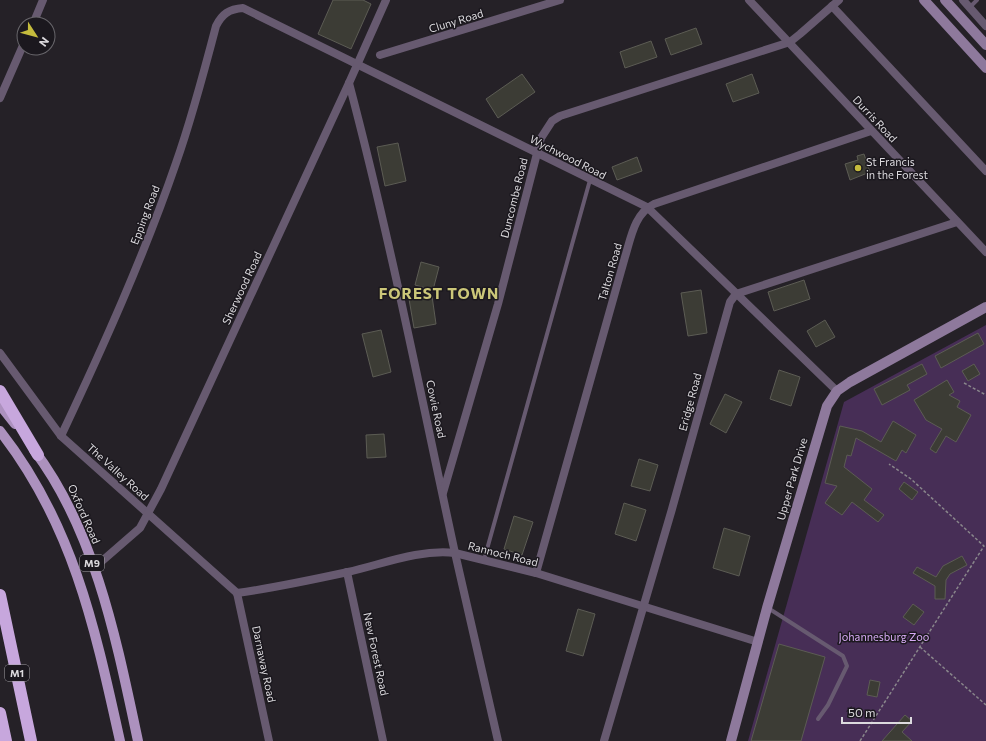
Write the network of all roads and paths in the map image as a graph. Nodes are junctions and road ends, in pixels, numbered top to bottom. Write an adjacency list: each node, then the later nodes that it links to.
1 (43, 0): 13 (street)
2 (386, 0): 19 (street, Sherwood Road)
3 (560, 0): 18 (street, Cluny Road)
4 (749, 0): 15 (street, Durris Road)
5 (839, 0): 10 (street, Duncombe Road)
6 (924, 0): 20 (main road)
7 (945, 0): 16 (main road)
8 (963, 0): 12 (street)
9 (977, 0): 12 (lane)
10 (832, 6): 15 (street, Duncombe Road); 25 (street)
11 (243, 8): 19 (street, Wychwood Road); 39 (street, Epping Road)
12 (970, 8): 14 (street)
13 (36, 16)
14 (986, 26)
15 (790, 42): 23 (street, Durris Road); 24 (street, Duncombe Road)
16 (986, 45)
17 (18, 56): 22 (street)
18 (380, 56)
19 (356, 65): 21 (street, Sherwood Road); 24 (street, Wychwood Road)
20 (986, 68)
21 (349, 83): 42 (street, Cowie Road); 43 (street, Sherwood Road)
22 (0, 98)
23 (871, 131): 27 (street); 28 (street, Durris Road)
24 (537, 153): 26 (street, Wychwood Road); 42 (street, Duncombe Road)
25 (986, 171)
26 (590, 180): 27 (street, Wychwood Road); 47 (lane)
27 (647, 207): 30 (street, Wychwood Road); 50 (street, Talton Road)
28 (957, 222): 29 (street, Durris Road); 30 (street)
29 (986, 252)
30 (736, 294): 35 (street, Wychwood Road); 53 (street, Eridge Road)
31 (986, 307): 35 (main road, Upper Park Drive)
32 (0, 354): 39 (street, The Valley Road)
33 (964, 383): 36 (path)
34 (0, 391): 40 (highway)
35 (837, 391): 54 (main road, Upper Park Drive)
36 (986, 396)
37 (0, 406): 40 (main road, Oxford Road / M9)
38 (0, 431): 62 (main road, M9)
39 (60, 436): 43 (street, The Valley Road)
40 (38, 455): 48 (main road, Oxford Road / M9)
41 (888, 464): 45 (path)
42 (443, 493): 46 (street, Cowie Road)
43 (149, 514): 48 (street, Sherwood Road); 51 (street, The Valley Road)
44 (986, 543): 45 (path)
45 (985, 546): 56 (path)
46 (455, 553): 47 (street, Rannoch Road); 49 (street, Rannoch Road); 66 (street, Cowie Road)
47 (484, 560): 50 (street, Rannoch Road)
48 (94, 568): 63 (main road, Oxford Road / M9)
49 (347, 572): 51 (street, Rannoch Road); 65 (street, New Forest Road)
50 (536, 573): 53 (street, Rannoch Road)
51 (237, 593): 64 (street, Darnaway Road)
52 (1, 601): 61 (highway, M1)
53 (643, 607): 55 (street, Rannoch Road); 67 (street, Eridge Road)
54 (767, 608): 55 (main road, Upper Park Drive); 59 (lane)
55 (758, 642): 68 (main road, Upper Park Drive)
56 (920, 647): 57 (path); 69 (path)
57 (986, 705)
58 (0, 713): 60 (highway)
59 (818, 719)
60 (6, 741)
61 (31, 741)
62 (120, 741)
63 (138, 741)
64 (269, 741)
65 (383, 741)
66 (498, 741)
67 (604, 741)
68 (731, 741)
69 (860, 741)

